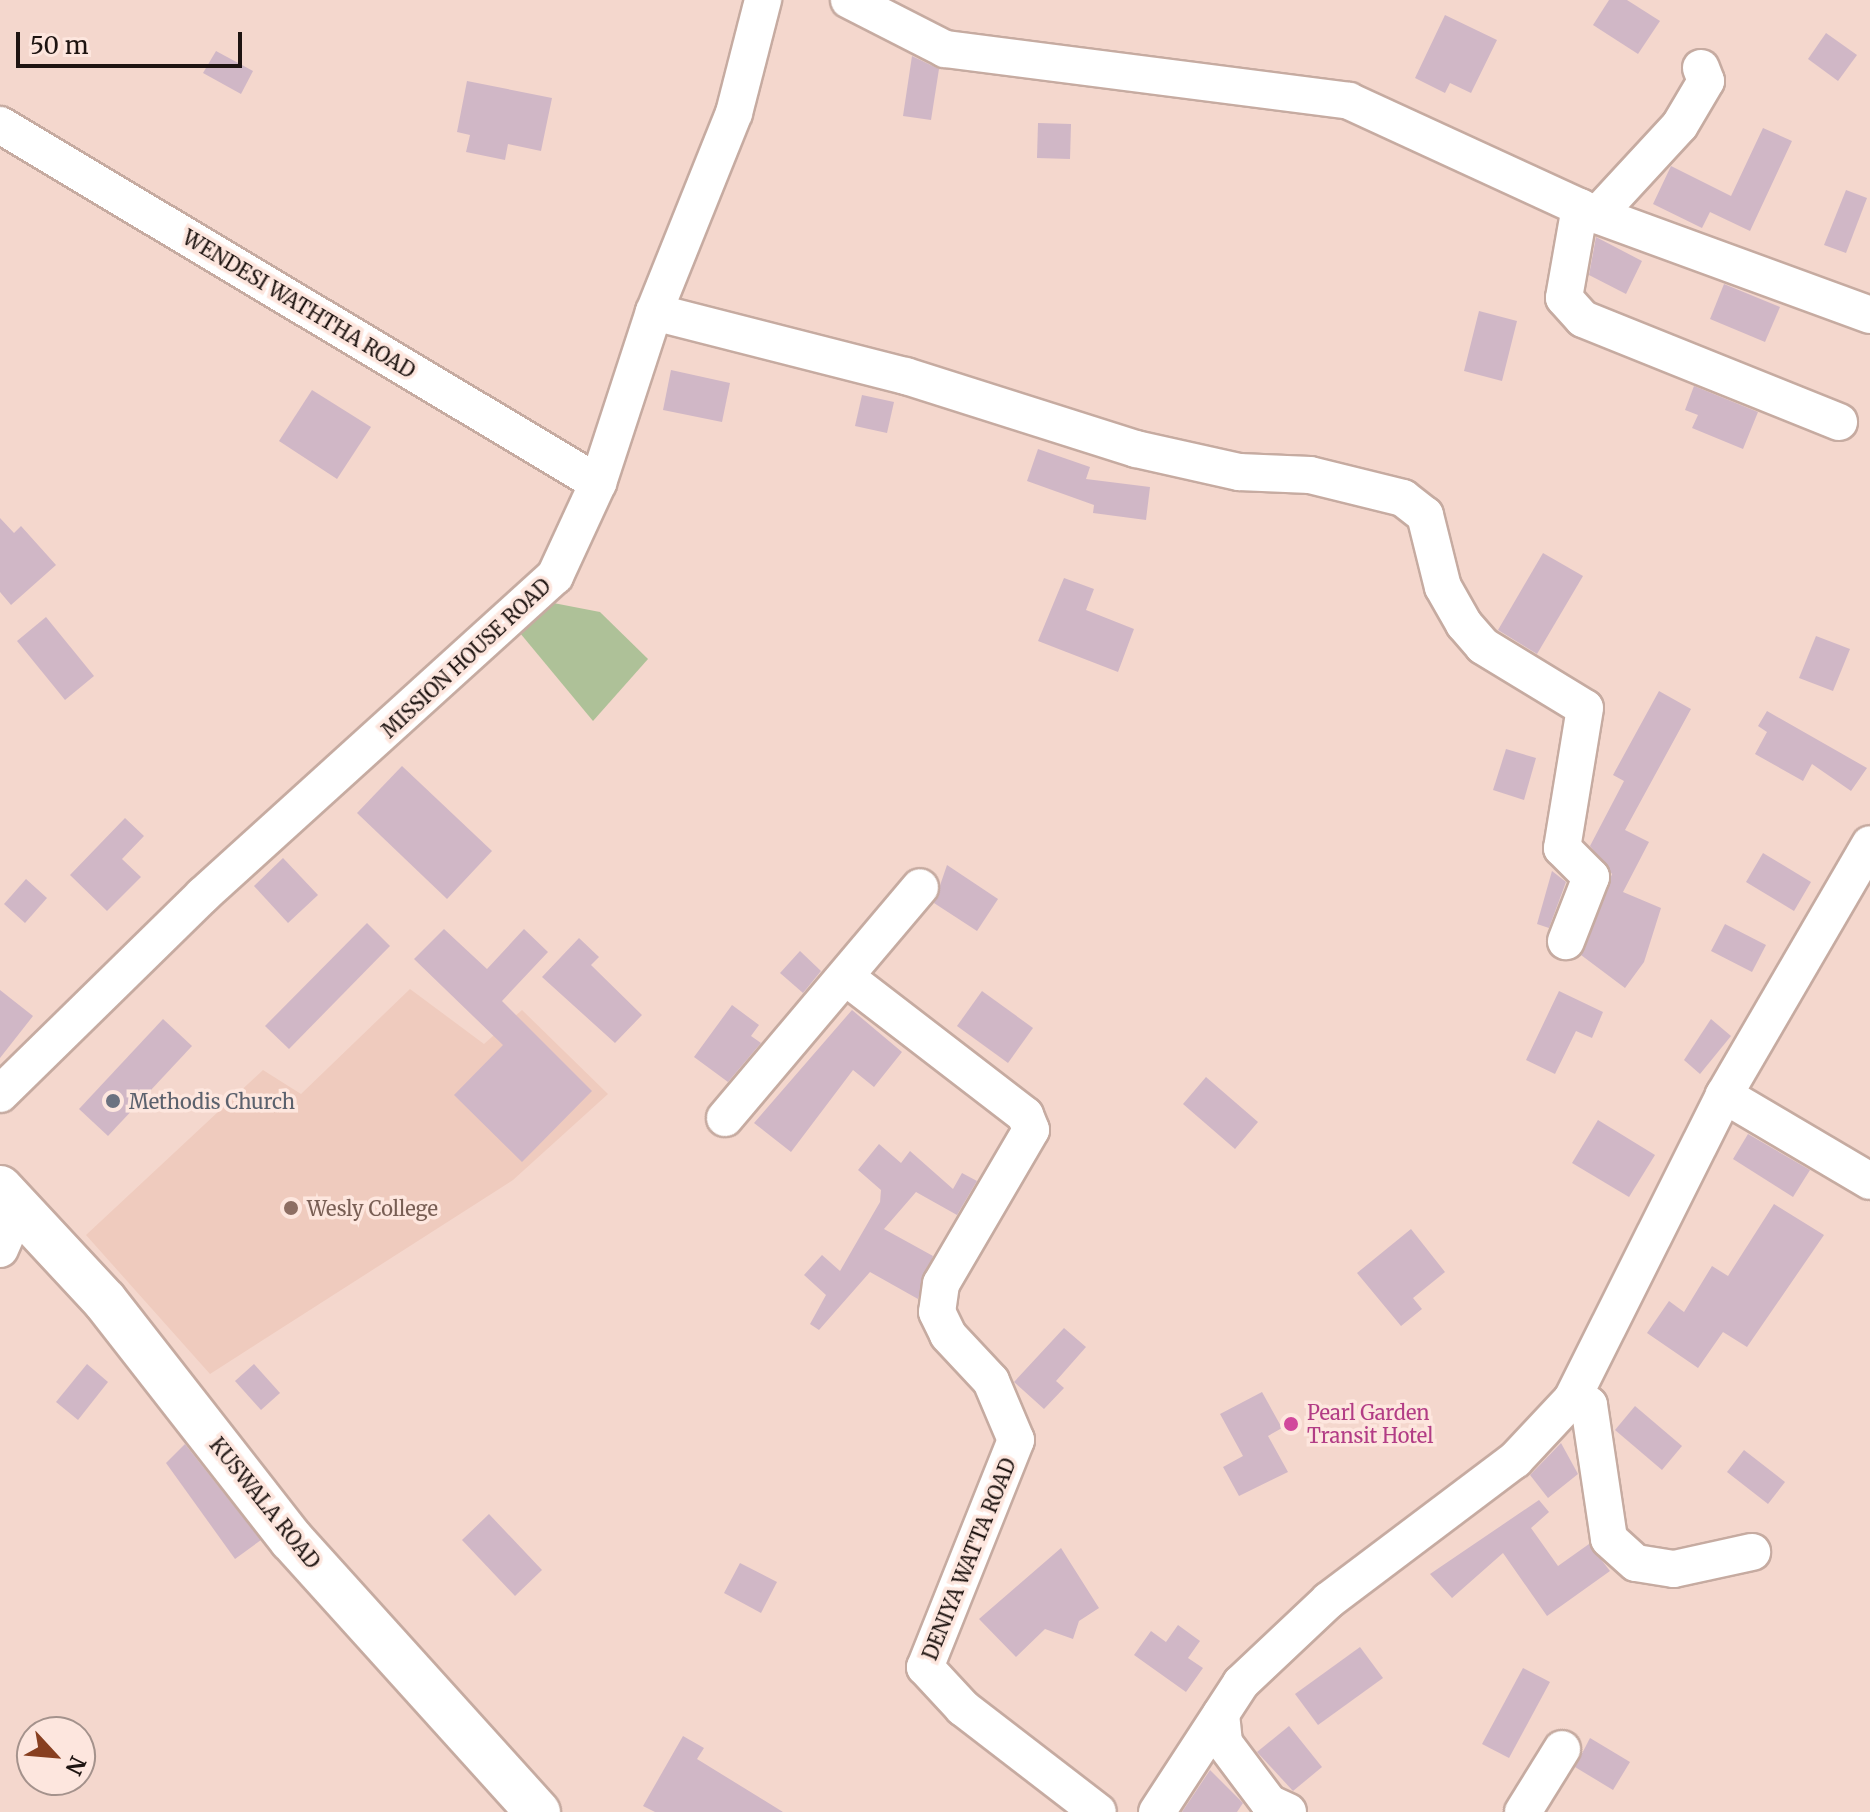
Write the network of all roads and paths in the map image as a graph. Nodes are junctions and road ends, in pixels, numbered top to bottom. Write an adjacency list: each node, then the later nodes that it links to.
1 (763, 0): 6 (street, MISSION HOUSE ROAD)
2 (849, 0): 5 (street)
3 (1701, 68): 5 (street)
4 (0, 125): 9 (street, WENDESI WATHTHA ROAD)
5 (1588, 211): 7 (street); 8 (street)
6 (654, 312): 9 (street, MISSION HOUSE ROAD); 12 (street)
7 (1870, 315)
8 (1839, 422)
9 (598, 483): 14 (street, MISSION HOUSE ROAD)
10 (1870, 844): 15 (street)
11 (920, 887): 13 (street)
12 (1566, 941)
13 (847, 978): 16 (street); 25 (street, DENIYA WATTA ROAD)
14 (0, 1094)
15 (1724, 1095): 17 (street); 20 (street)
16 (725, 1118)
17 (1870, 1181)
18 (9, 1198): 19 (street); 24 (street, KUSWALA ROAD)
19 (0, 1249)
20 (1572, 1399): 21 (street); 22 (street)
21 (1752, 1552)
22 (1221, 1714): 26 (street); 27 (street)
23 (1562, 1749): 28 (street)
24 (538, 1812)
25 (1098, 1812)
26 (1157, 1812)
27 (1288, 1812)
28 (1523, 1812)

